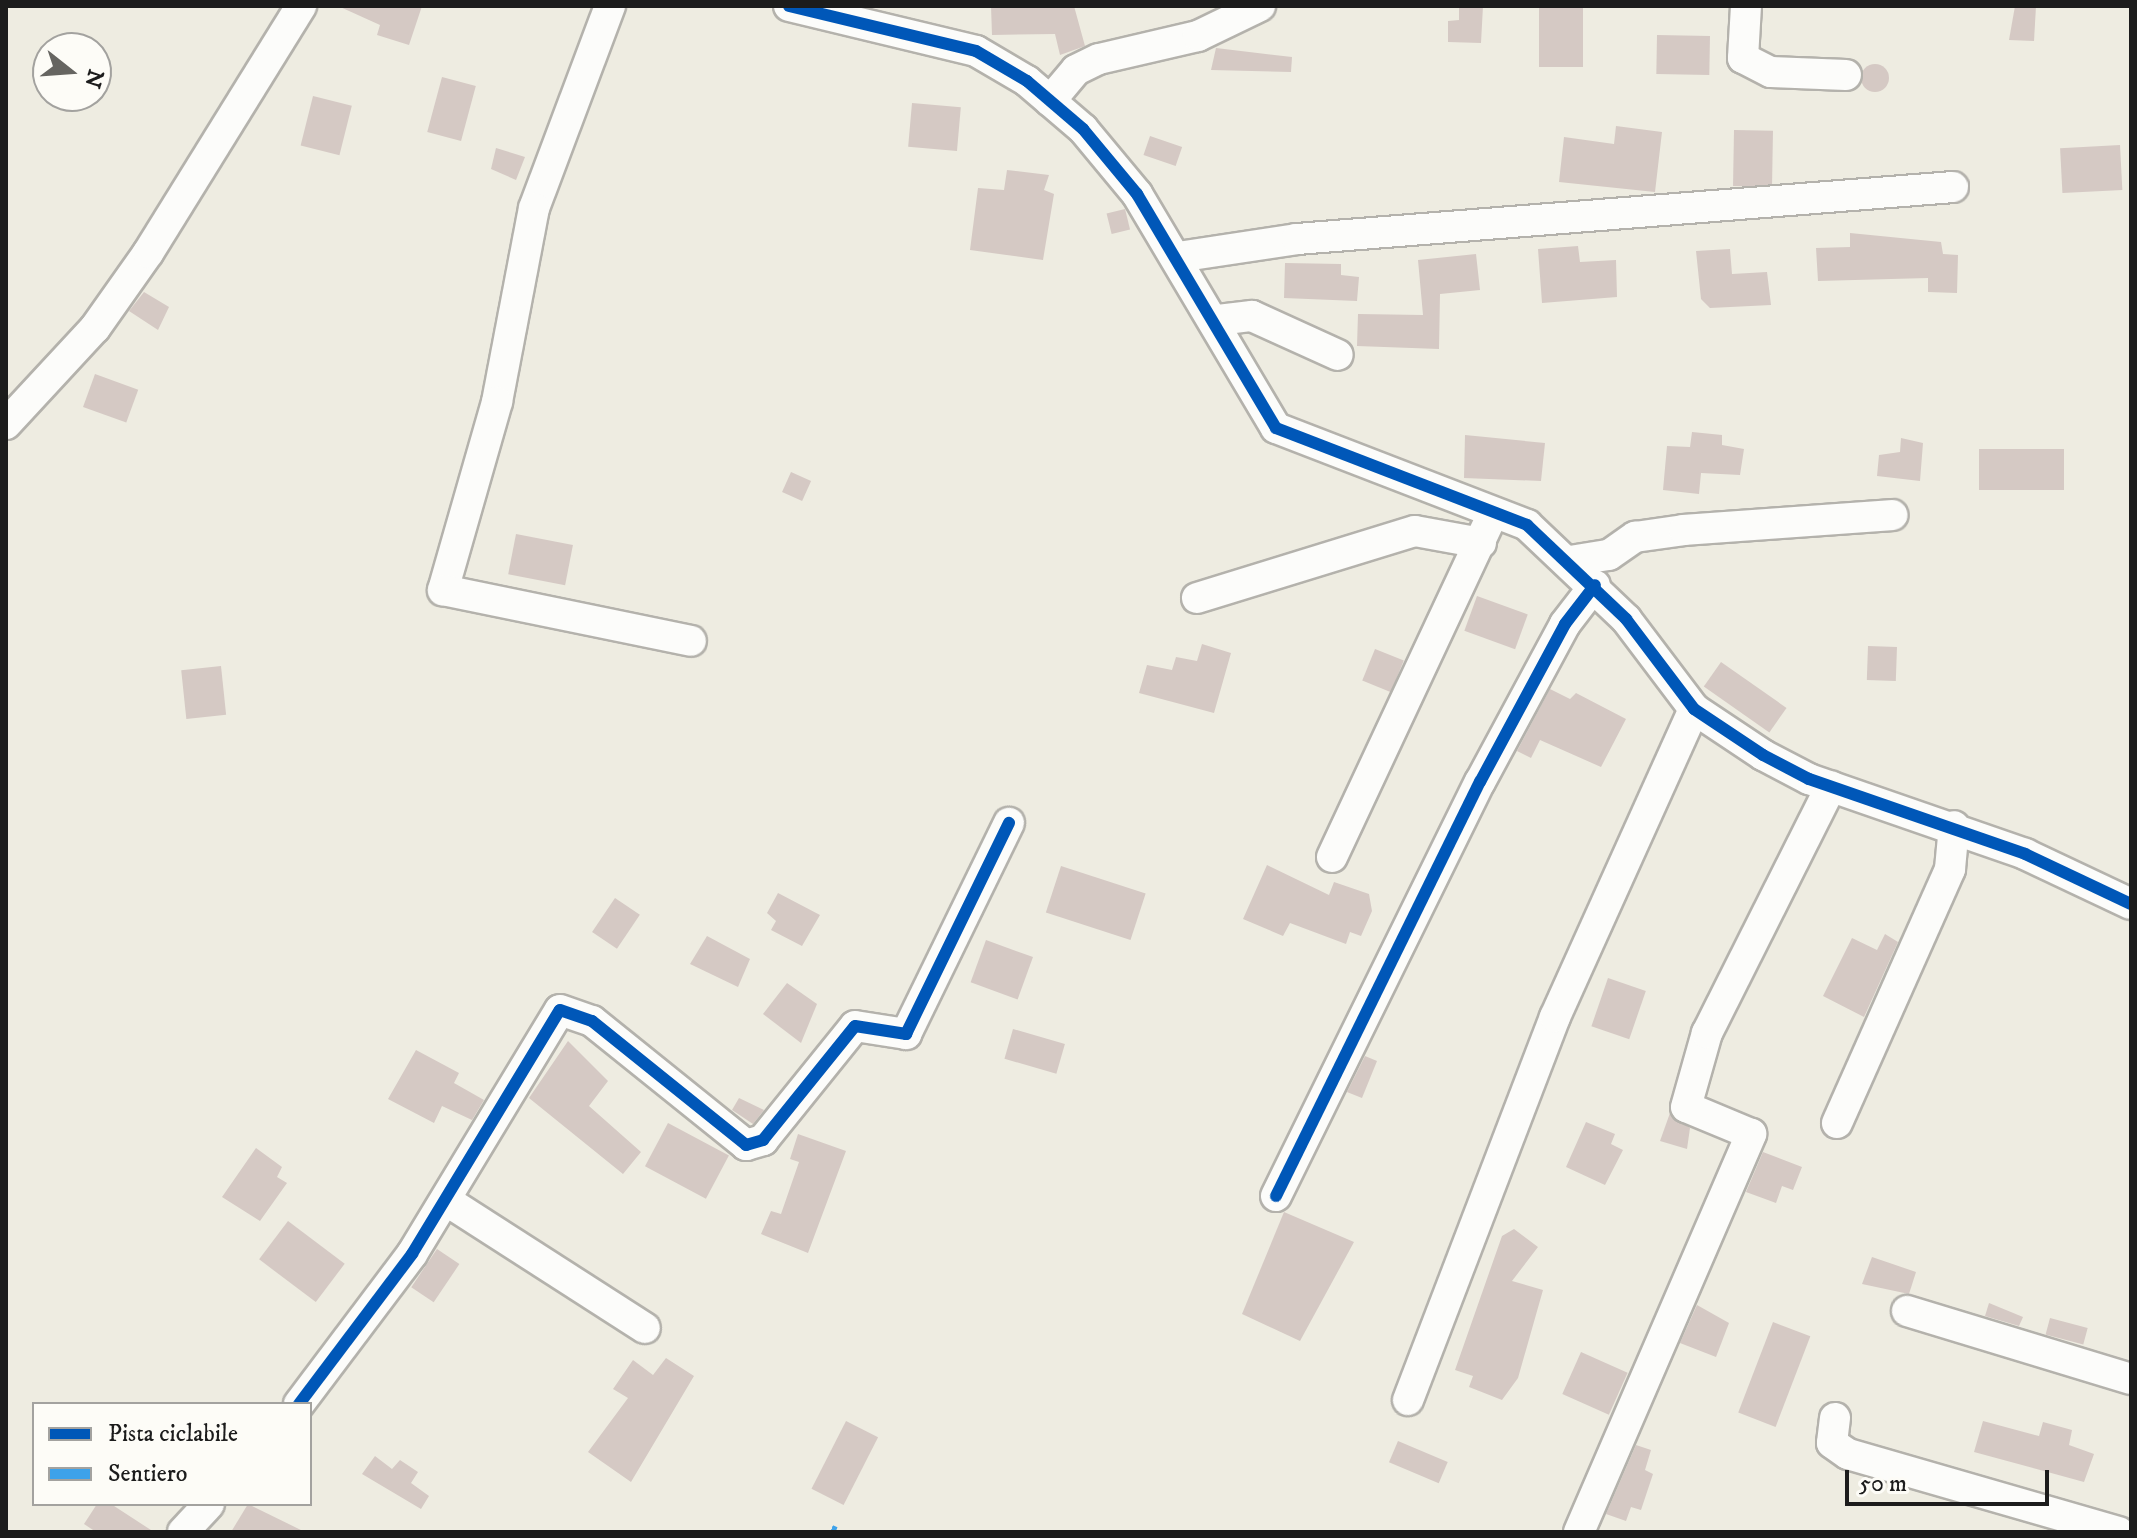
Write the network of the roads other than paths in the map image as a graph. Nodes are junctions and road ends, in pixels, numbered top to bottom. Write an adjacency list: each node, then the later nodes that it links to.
1 (301, 6): 12 (street)
2 (610, 6): 19 (street)
3 (789, 6): 7 (street)
4 (1260, 6): 7 (street)
5 (1746, 6): 6 (street)
6 (1846, 75)
7 (1050, 101): 9 (street)
8 (1953, 187): 9 (street)
9 (1178, 257): 10 (street)
10 (1218, 320): 11 (street); 13 (street)
11 (1338, 355)
12 (6, 424)
13 (1493, 514): 15 (street); 16 (street)
14 (1892, 515): 16 (street)
15 (1481, 543): 18 (street); 24 (street)
16 (1570, 561): 17 (street)
17 (1595, 585): 20 (street); 27 (street)
18 (1197, 598)
19 (691, 641)
20 (1694, 709): 21 (street); 32 (street)
21 (1831, 786): 23 (street); 38 (street)
22 (1009, 823): 28 (street)
23 (1954, 826): 25 (street); 26 (street)
24 (1332, 857)
25 (2131, 904)
26 (1837, 1123)
27 (1276, 1196)
28 (447, 1201): 30 (street); 33 (street)
29 (1907, 1311): 31 (street)
30 (645, 1328)
31 (2131, 1379)
32 (1408, 1400)
33 (300, 1402)
34 (1835, 1418): 39 (street)
35 (207, 1506): 37 (street)
36 (2131, 1508): 40 (street)
37 (183, 1532)
38 (1579, 1532)
39 (2119, 1532)
40 (2127, 1532)

